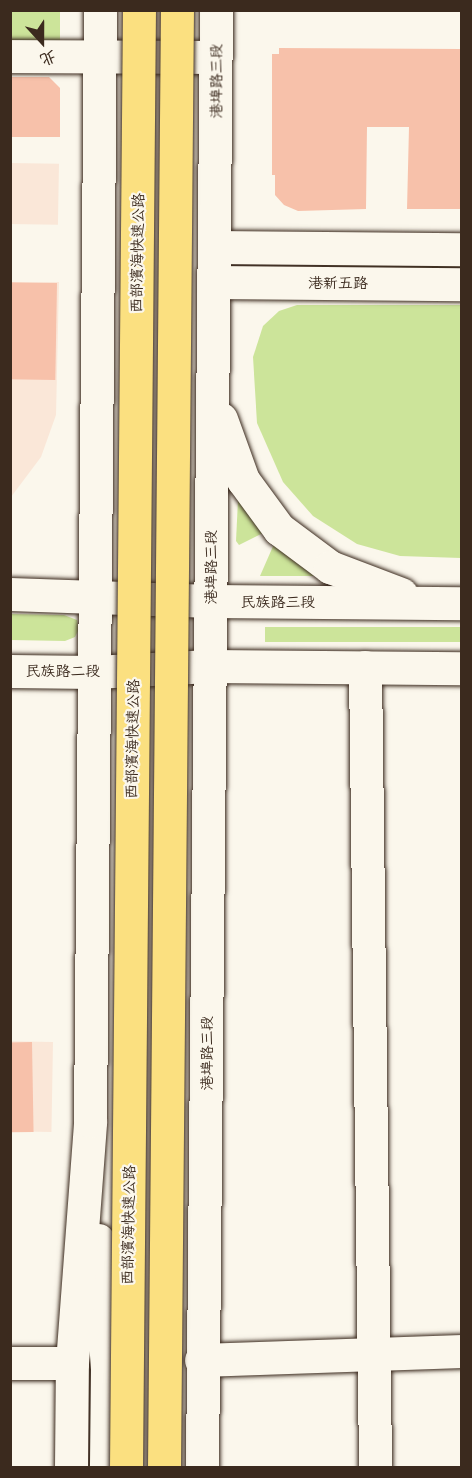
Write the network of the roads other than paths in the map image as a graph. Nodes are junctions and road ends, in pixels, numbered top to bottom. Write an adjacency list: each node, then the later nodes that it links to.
1 (100, 10): 6 (street)
2 (139, 10): 32 (highway, 西部濱海快速公路, bridge)
3 (177, 10): 33 (highway, bridge)
4 (216, 10): 7 (street, 港埠路三段)
5 (10, 56): 6 (street)
6 (100, 56): 7 (street); 14 (street)
7 (216, 57): 8 (street, 港埠路三段)
8 (214, 247): 9 (street); 10 (street, 港埠路三段)
9 (462, 249)
10 (214, 282): 11 (street, 港新五路); 12 (street, 港埠路三段)
11 (462, 284)
12 (213, 390): 15 (street, 港埠路三段); 16 (street)
13 (10, 594): 14 (street)
14 (94, 595): 15 (street, 民族路三段); 22 (street)
15 (211, 601): 16 (street, 民族路三段); 18 (street, 港埠路三段)
16 (425, 603): 17 (street, 民族路三段)
17 (462, 603)
18 (210, 666): 19 (street); 22 (street, 民族路二段); 24 (street, 港埠路三段)
19 (365, 668): 20 (street); 26 (street)
20 (462, 668)
21 (10, 671): 22 (street, 民族路二段)
22 (94, 672): 23 (street)
23 (90, 1121): 29 (street); 31 (street)
24 (206, 1123): 27 (street, 港埠路三段); 34 (street, 港埠路三段)
25 (462, 1351): 26 (street)
26 (373, 1353): 27 (street); 36 (street)
27 (201, 1360): 35 (street, 港埠路三段)
28 (10, 1363): 29 (street)
29 (72, 1363): 30 (street)
30 (71, 1467)
31 (106, 1467)
32 (126, 1467)
33 (164, 1467)
34 (184, 1467)
35 (202, 1467)
36 (375, 1467)

